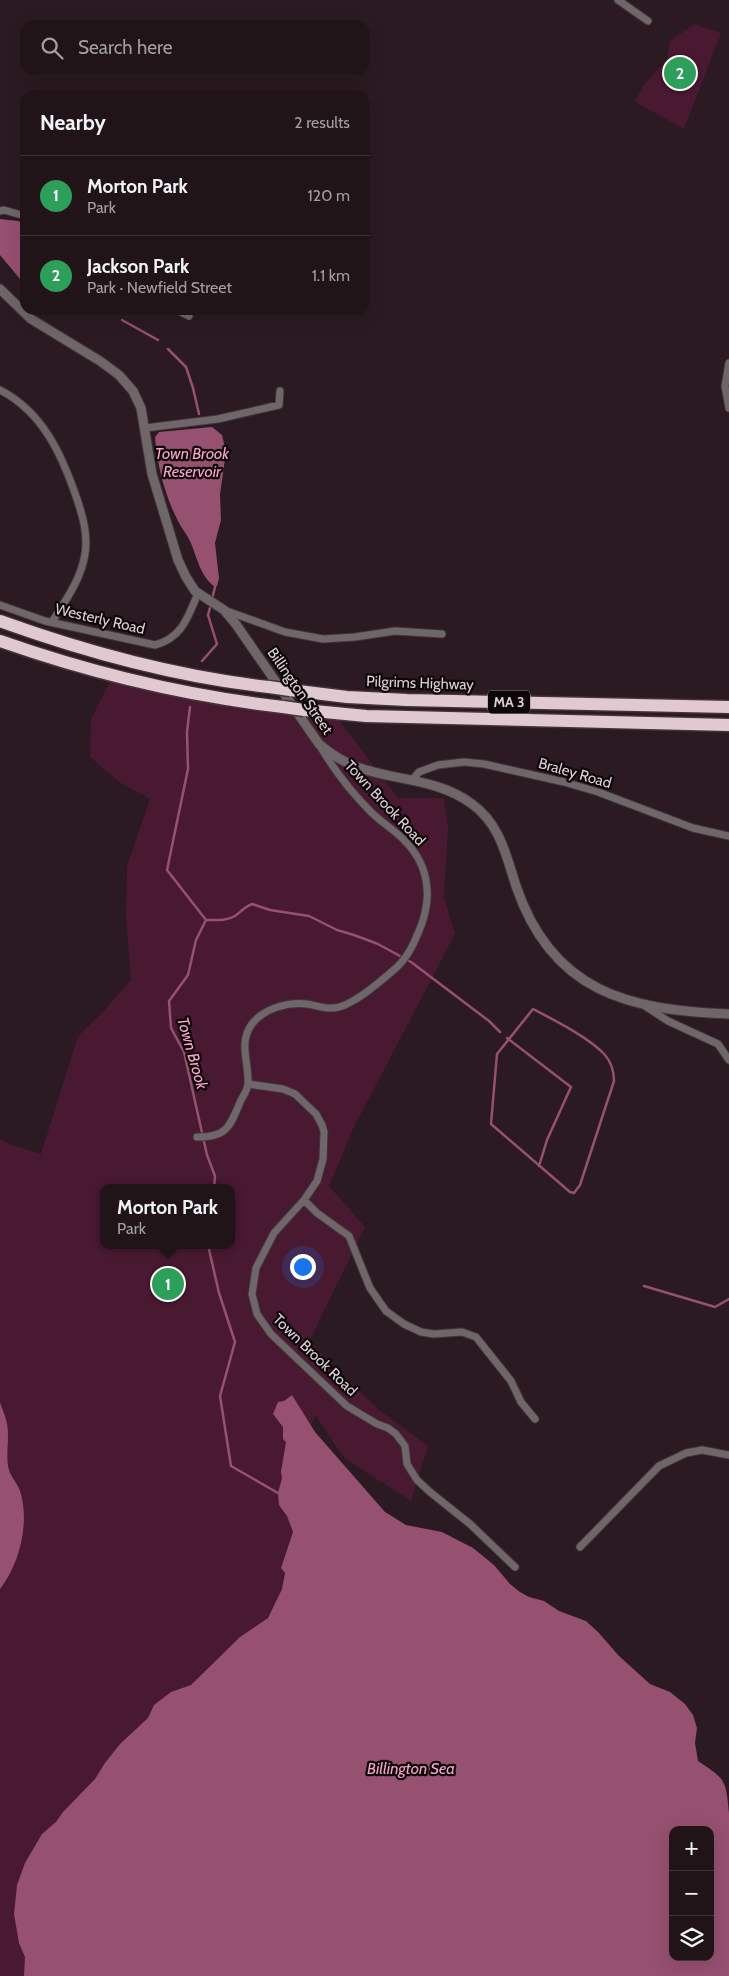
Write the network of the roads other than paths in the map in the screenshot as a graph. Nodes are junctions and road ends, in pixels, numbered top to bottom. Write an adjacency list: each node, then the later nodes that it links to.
1 (618, 0): 2 (street)
2 (648, 21)
3 (0, 211): 4 (street)
4 (20, 215)
5 (0, 289): 6 (street, Billington Street)
6 (20, 308)
7 (27, 315): 12 (street, Billington Street)
8 (729, 363): 11 (street)
9 (0, 390): 17 (street)
10 (280, 391): 12 (street)
11 (729, 408)
12 (145, 428): 13 (street, Billington Street)
13 (200, 595): 15 (street, Billington Street); 17 (street, Westerly Road)
14 (0, 605): 17 (street, Westerly Road)
15 (221, 608): 18 (street); 22 (street, Billington Street)
16 (0, 622): 20 (highway, Pilgrims Highway / MA 3, bridge)
17 (52, 622)
18 (442, 634)
19 (0, 640): 21 (highway, MA 3, bridge)
20 (729, 707)
21 (729, 725)
22 (319, 744): 23 (street, Billington Street); 28 (street, Town Brook Road)
23 (413, 779): 24 (street, Braley Road); 25 (street, Billington Street)
24 (729, 836)
25 (644, 1005): 26 (street, Billington Street); 27 (street)
26 (729, 1014)
27 (729, 1060)
28 (248, 1084): 29 (street); 30 (street, Town Brook Road)
29 (197, 1137)
30 (304, 1200): 31 (street); 34 (street, Town Brook Road)
31 (535, 1419)
32 (729, 1455): 33 (street)
33 (580, 1548)
34 (515, 1567)

